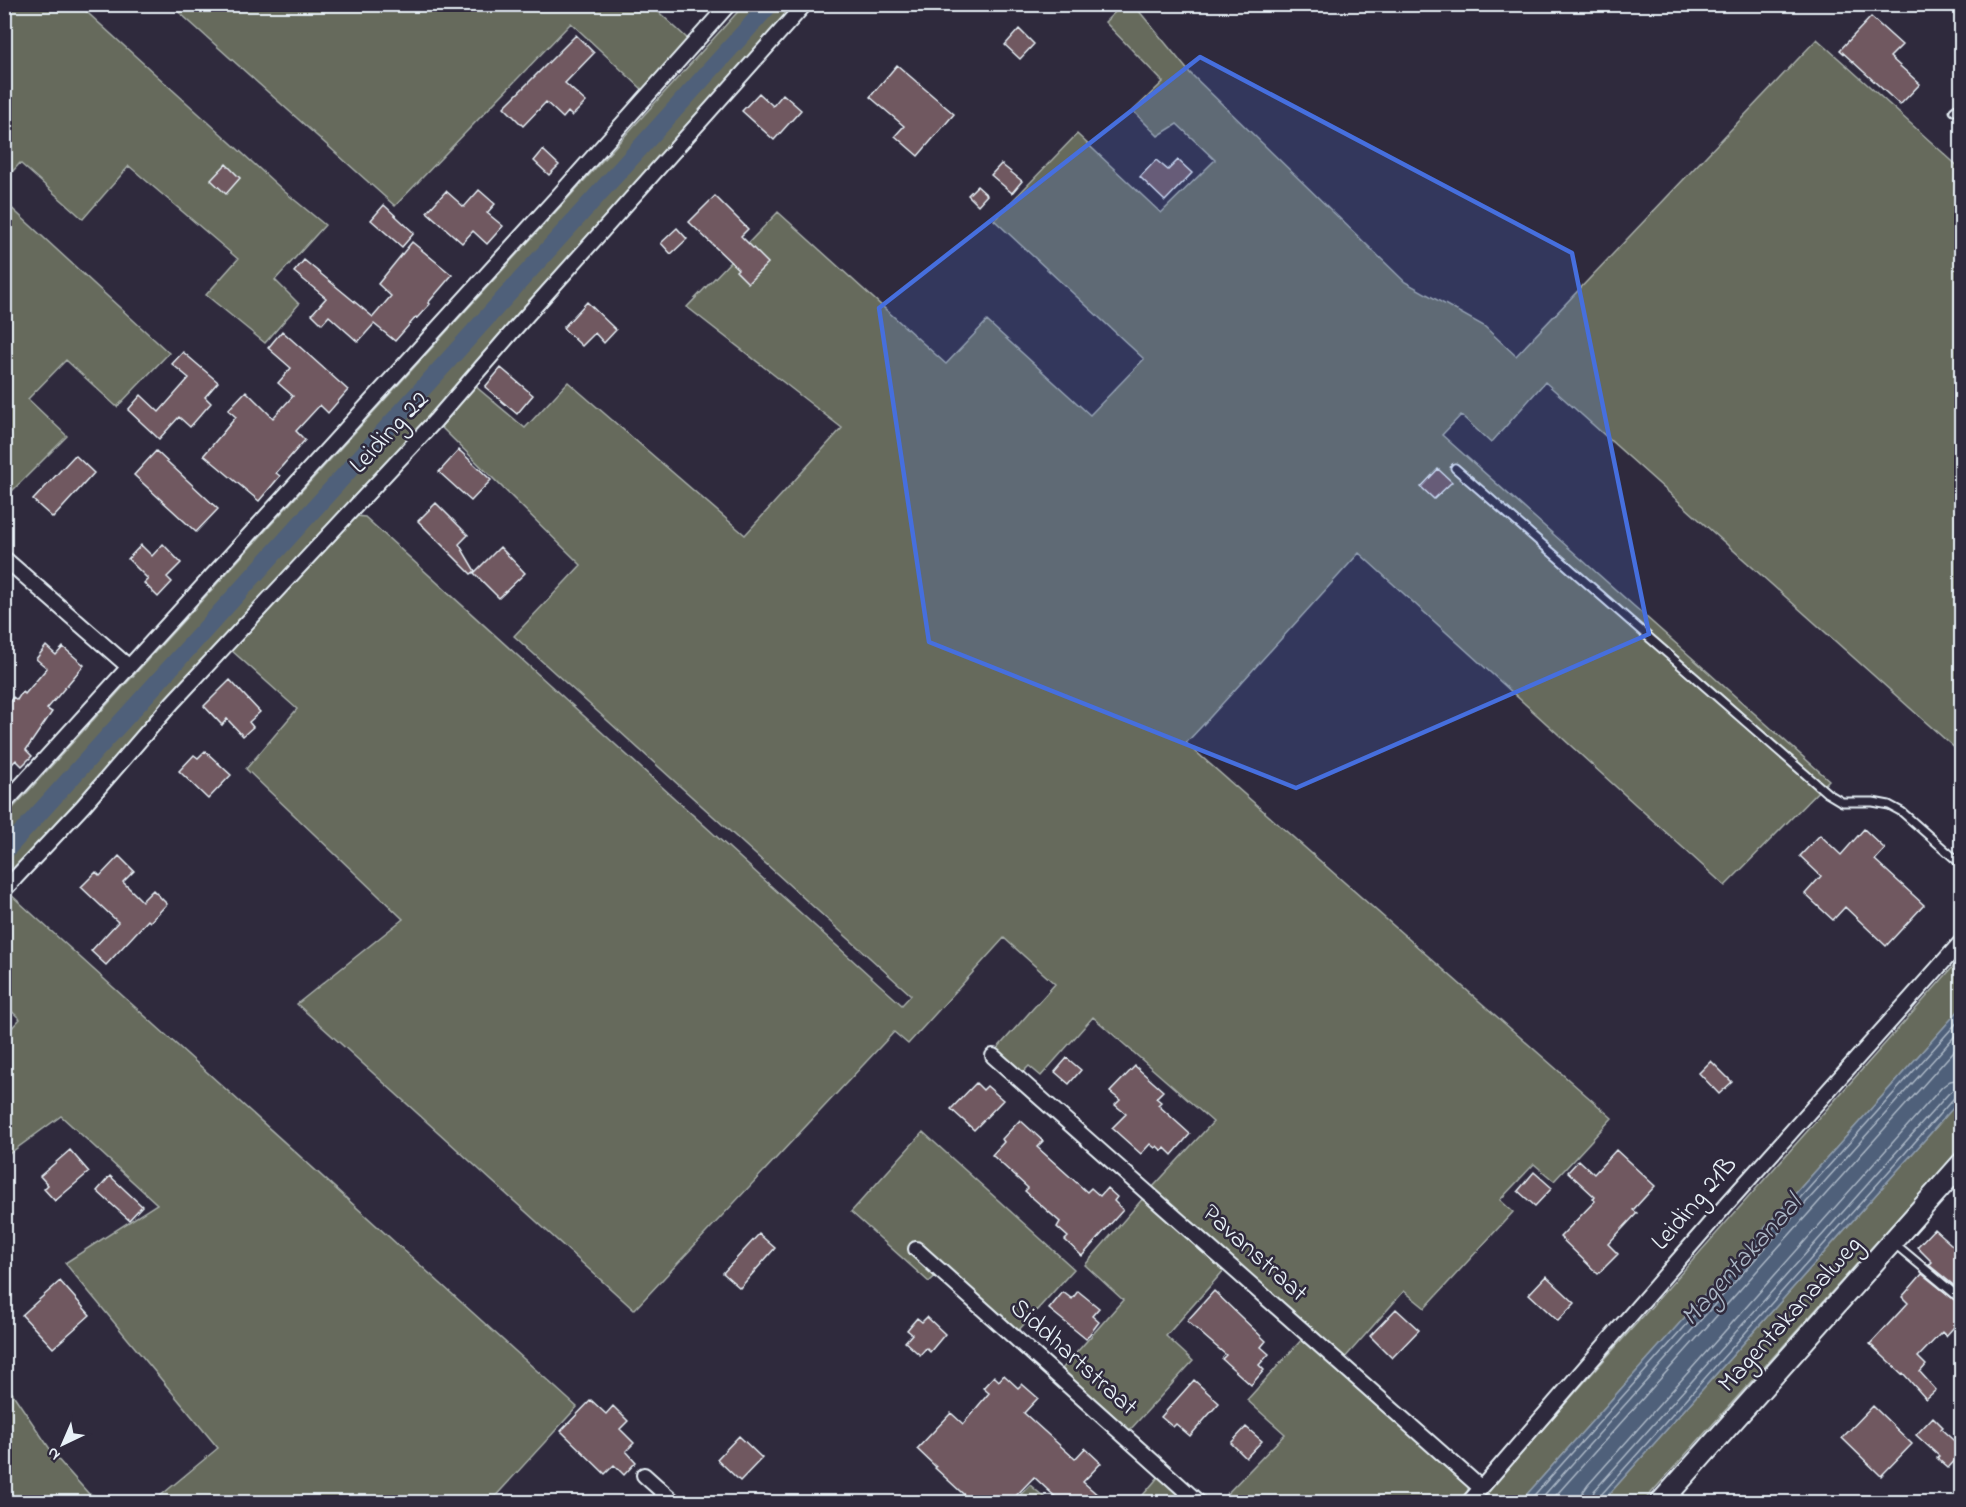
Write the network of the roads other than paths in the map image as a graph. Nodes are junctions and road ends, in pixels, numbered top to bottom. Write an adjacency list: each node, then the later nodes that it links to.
1 (729, 4): 7 (street, Leiding 22)
2 (805, 4): 10 (street, Leiding 22)
3 (1962, 105): 4 (lane)
4 (1954, 111)
5 (1455, 468): 9 (lane)
6 (4, 558): 7 (street)
7 (129, 668): 8 (street, Leiding 22)
8 (4, 804)
9 (1962, 865)
10 (4, 890)
11 (1962, 941): 18 (street, Leiding 21B)
12 (993, 1056): 18 (street, Pavanstraat)
13 (1962, 1163): 14 (street, Magentakanaalweg)
14 (1892, 1242): 16 (lane); 22 (street, Magentakanaalweg)
15 (916, 1249): 20 (street, Siddhartstraat)
16 (1962, 1300)
17 (644, 1475): 19 (street)
18 (1481, 1488): 21 (street, Leiding 21B)
19 (674, 1503)
20 (1198, 1503)
21 (1468, 1503)
22 (1661, 1503)

